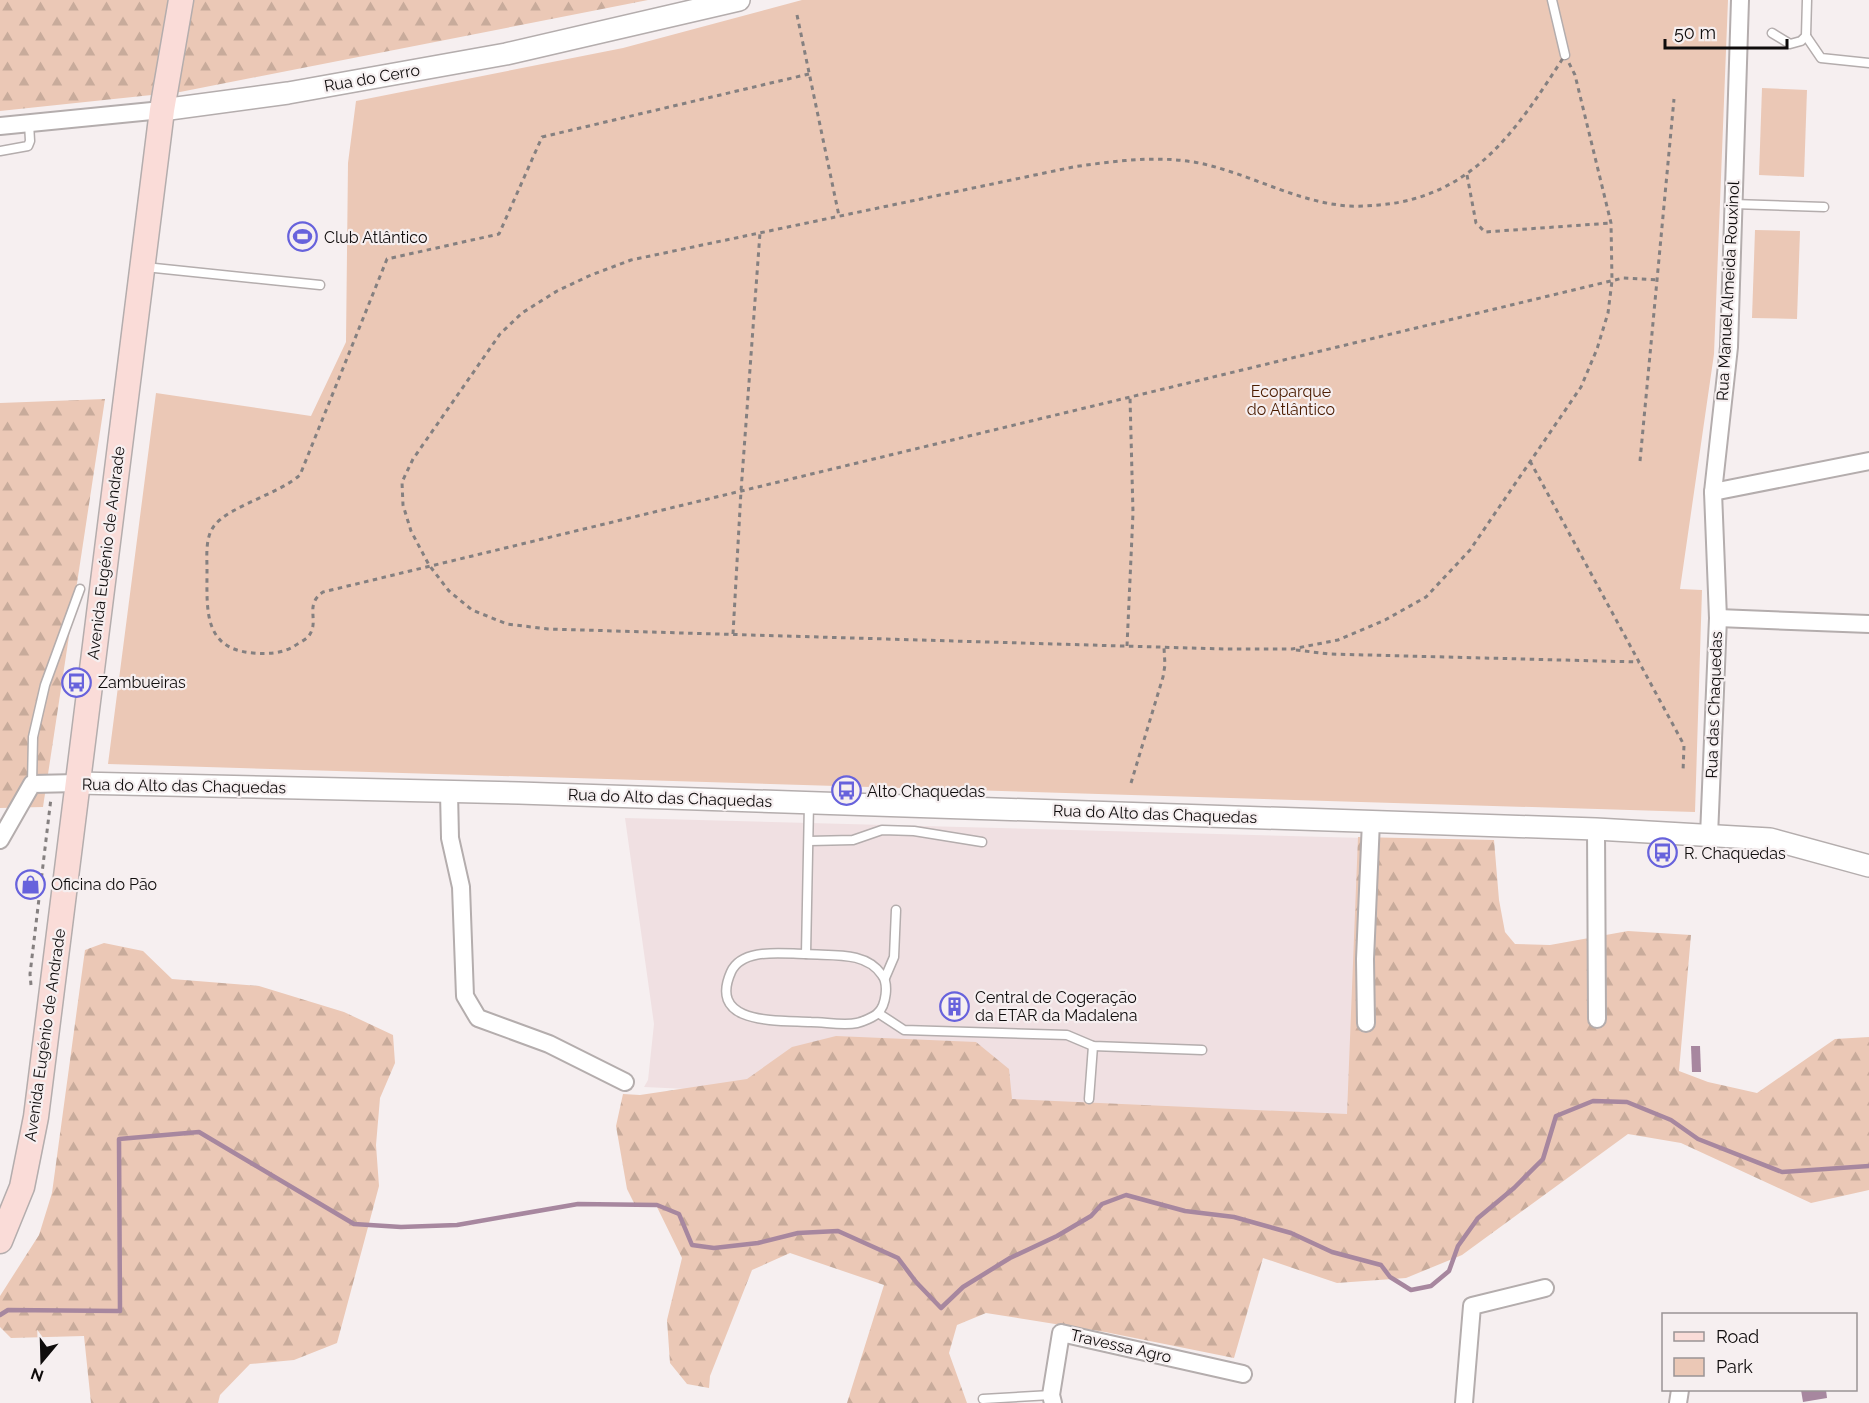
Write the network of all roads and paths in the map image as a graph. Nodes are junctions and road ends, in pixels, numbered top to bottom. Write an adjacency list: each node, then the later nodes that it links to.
1 (181, 0): 13 (main road, Avenida Eugénio de Andrade)
2 (739, 0): 13 (street, Rua do Cerro)
3 (1552, 0): 9 (lane)
4 (1740, 0): 18 (street, Rua Manuel Almeida Rouxinol)
5 (1807, 0): 8 (lane)
6 (797, 15): 11 (path)
7 (1772, 33): 8 (lane)
8 (1806, 36): 10 (lane)
9 (1565, 55): 17 (path); 21 (path)
10 (1869, 63)
11 (809, 74): 20 (path); 33 (path)
12 (1674, 99): 24 (path)
13 (162, 110): 14 (street, Rua do Cerro); 23 (main road, Avenida Eugénio de Andrade)
14 (29, 123): 15 (street, Rua do Cerro); 16 (lane)
15 (0, 126)
16 (0, 151)
17 (1467, 174): 20 (path); 21 (path)
18 (1733, 204): 19 (lane); 32 (street, Rua Manuel Almeida Rouxinol)
19 (1824, 207)
20 (839, 216): 22 (path)
21 (1611, 223): 25 (path)
22 (760, 233): 31 (path); 33 (path)
23 (142, 267): 26 (lane); 43 (main road, Avenida Eugénio de Andrade)
24 (1658, 280): 25 (path); 29 (path)
25 (1612, 281): 27 (path); 28 (path)
26 (320, 285)
27 (1130, 397): 31 (path); 38 (path)
28 (1530, 461): 40 (path); 41 (path)
29 (1640, 461)
30 (1869, 461): 32 (street)
31 (741, 491): 33 (path); 37 (path)
32 (1713, 492): 35 (street, Rua Manuel Almeida Rouxinol)
33 (429, 565): 37 (path)
34 (80, 589): 45 (lane)
35 (1718, 618): 36 (street, Rua das Chaquedas); 50 (street, Rua das Chaquedas)
36 (1869, 624)
37 (733, 634): 38 (path)
38 (1127, 646): 39 (path)
39 (1164, 648): 40 (path); 44 (path)
40 (1292, 649): 41 (path)
41 (1638, 662): 42 (path)
42 (1683, 772)
43 (78, 783): 45 (street, Rua do Alto das Chaquedas); 46 (street, Rua do Alto das Chaquedas); 65 (main road, Avenida Eugénio de Andrade)
44 (1131, 783)
45 (32, 784): 51 (street)
46 (449, 792): 47 (street, Rua do Alto das Chaquedas); 63 (street)
47 (809, 803): 48 (street, Rua do Alto das Chaquedas); 52 (lane)
48 (1371, 821): 49 (street, Rua do Alto das Chaquedas); 60 (street)
49 (1596, 829): 50 (street, Rua do Alto das Chaquedas); 59 (street)
50 (1709, 836): 54 (street, Rua do Alto das Chaquedas)
51 (0, 840)
52 (808, 841): 53 (lane); 56 (lane)
53 (982, 842)
54 (1869, 866)
55 (896, 910): 57 (lane)
56 (806, 954): 57 (lane); 58 (lane)
57 (885, 978): 58 (lane)
58 (878, 1013): 61 (lane)
59 (1597, 1019)
60 (1366, 1023)
61 (1093, 1046): 62 (lane); 64 (lane)
62 (1202, 1050)
63 (625, 1082)
64 (1089, 1099)
65 (0, 1241)
66 (1545, 1288): 70 (street)
67 (1243, 1374): 69 (street, Travessa Agro)
68 (983, 1399): 69 (lane, Travessa Agro)
69 (1052, 1399)
70 (1464, 1403)

